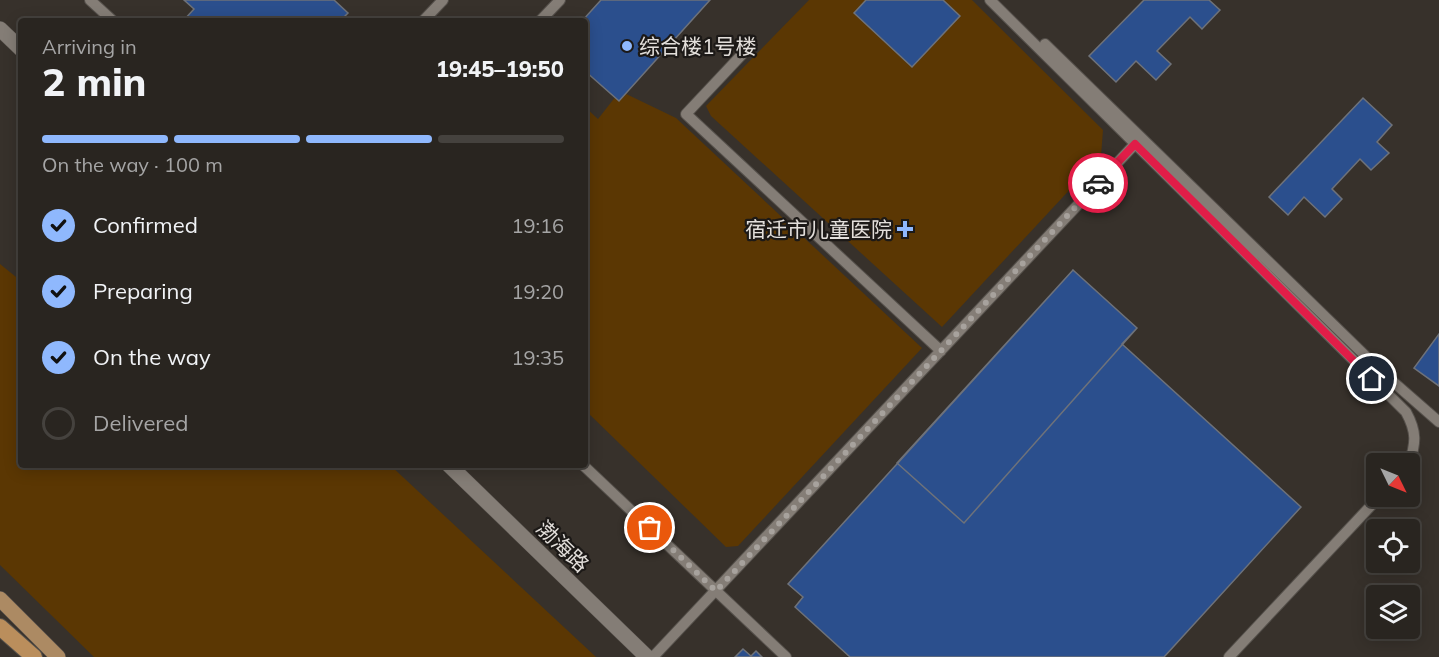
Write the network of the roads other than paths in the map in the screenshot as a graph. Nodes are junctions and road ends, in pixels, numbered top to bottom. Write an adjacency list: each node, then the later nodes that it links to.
1 (90, 0): 6 (lane)
2 (443, 0): 7 (lane)
3 (560, 0): 8 (lane)
4 (990, 0): 12 (lane)
5 (999, 0): 14 (lane)
6 (110, 18)
7 (426, 18)
8 (543, 18)
9 (0, 29): 10 (street)
10 (18, 46)
11 (749, 47): 13 (lane)
12 (1135, 144): 13 (lane); 15 (lane)
13 (941, 351): 19 (lane)
14 (1439, 422)
15 (1412, 453)
16 (452, 468): 24 (street, 渤海路)
17 (586, 468): 19 (lane)
18 (1370, 507): 27 (lane)
19 (716, 591): 25 (lane); 26 (lane)
20 (0, 599): 23 (main road)
21 (0, 627): 22 (highway)
22 (34, 657)
23 (58, 657)
24 (647, 657)
25 (653, 657)
26 (786, 657)
27 (1229, 657)

